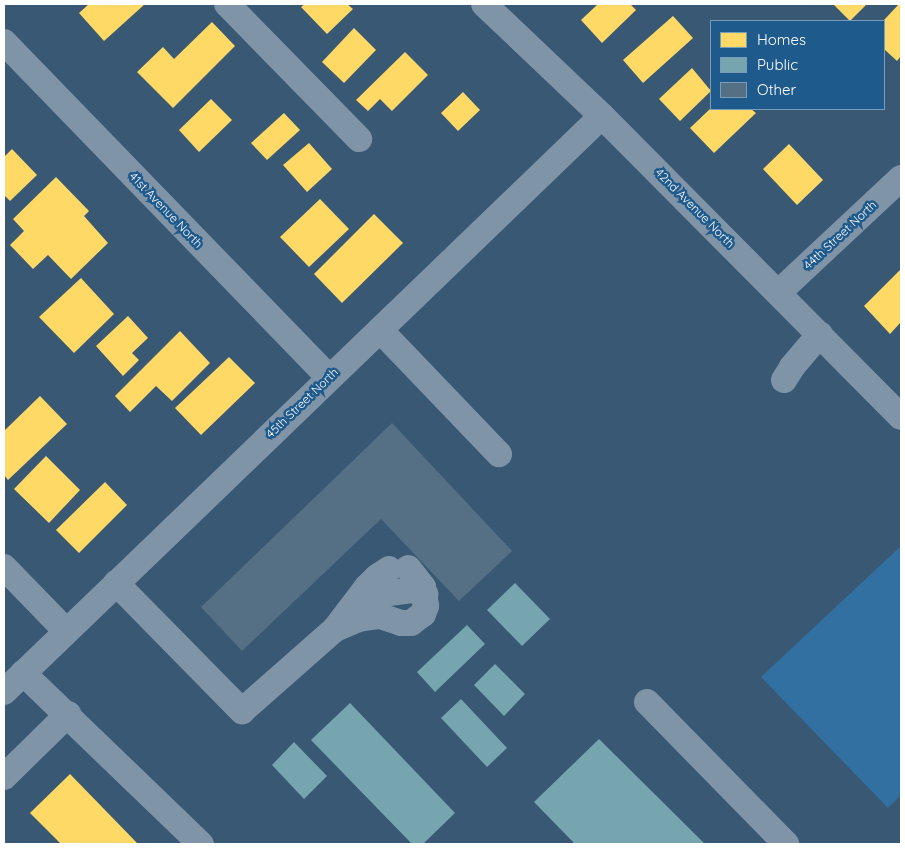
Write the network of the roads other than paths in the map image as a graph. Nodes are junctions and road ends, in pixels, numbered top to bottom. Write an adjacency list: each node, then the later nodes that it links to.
1 (227, 4): 5 (street)
2 (484, 4): 4 (street, 42nd Avenue North)
3 (4, 42): 10 (street, 41st Avenue North)
4 (602, 116): 7 (street, 42nd Avenue North); 8 (street, 45th Street North)
5 (359, 138)
6 (901, 178): 7 (street, 44th Street North)
7 (779, 292): 9 (street, 42nd Avenue North)
8 (380, 330): 10 (street, 45th Street North); 13 (street)
9 (820, 334): 11 (street); 12 (street, 42nd Avenue North)
10 (329, 377): 15 (street, 45th Street North)
11 (784, 380)
12 (901, 417)
13 (499, 454)
14 (4, 567): 19 (street)
15 (116, 583): 18 (street); 19 (street, 45th Street North)
16 (425, 594): 17 (street); 17 (street); 18 (street)
17 (360, 597): 18 (street)
18 (335, 629)
19 (66, 631): 20 (street, 45th Street North)
20 (24, 673): 21 (street, 45th Street North); 23 (street)
21 (4, 692)
22 (647, 702): 26 (street)
23 (68, 714): 24 (street); 25 (street)
24 (4, 777)
25 (202, 844)
26 (786, 844)

